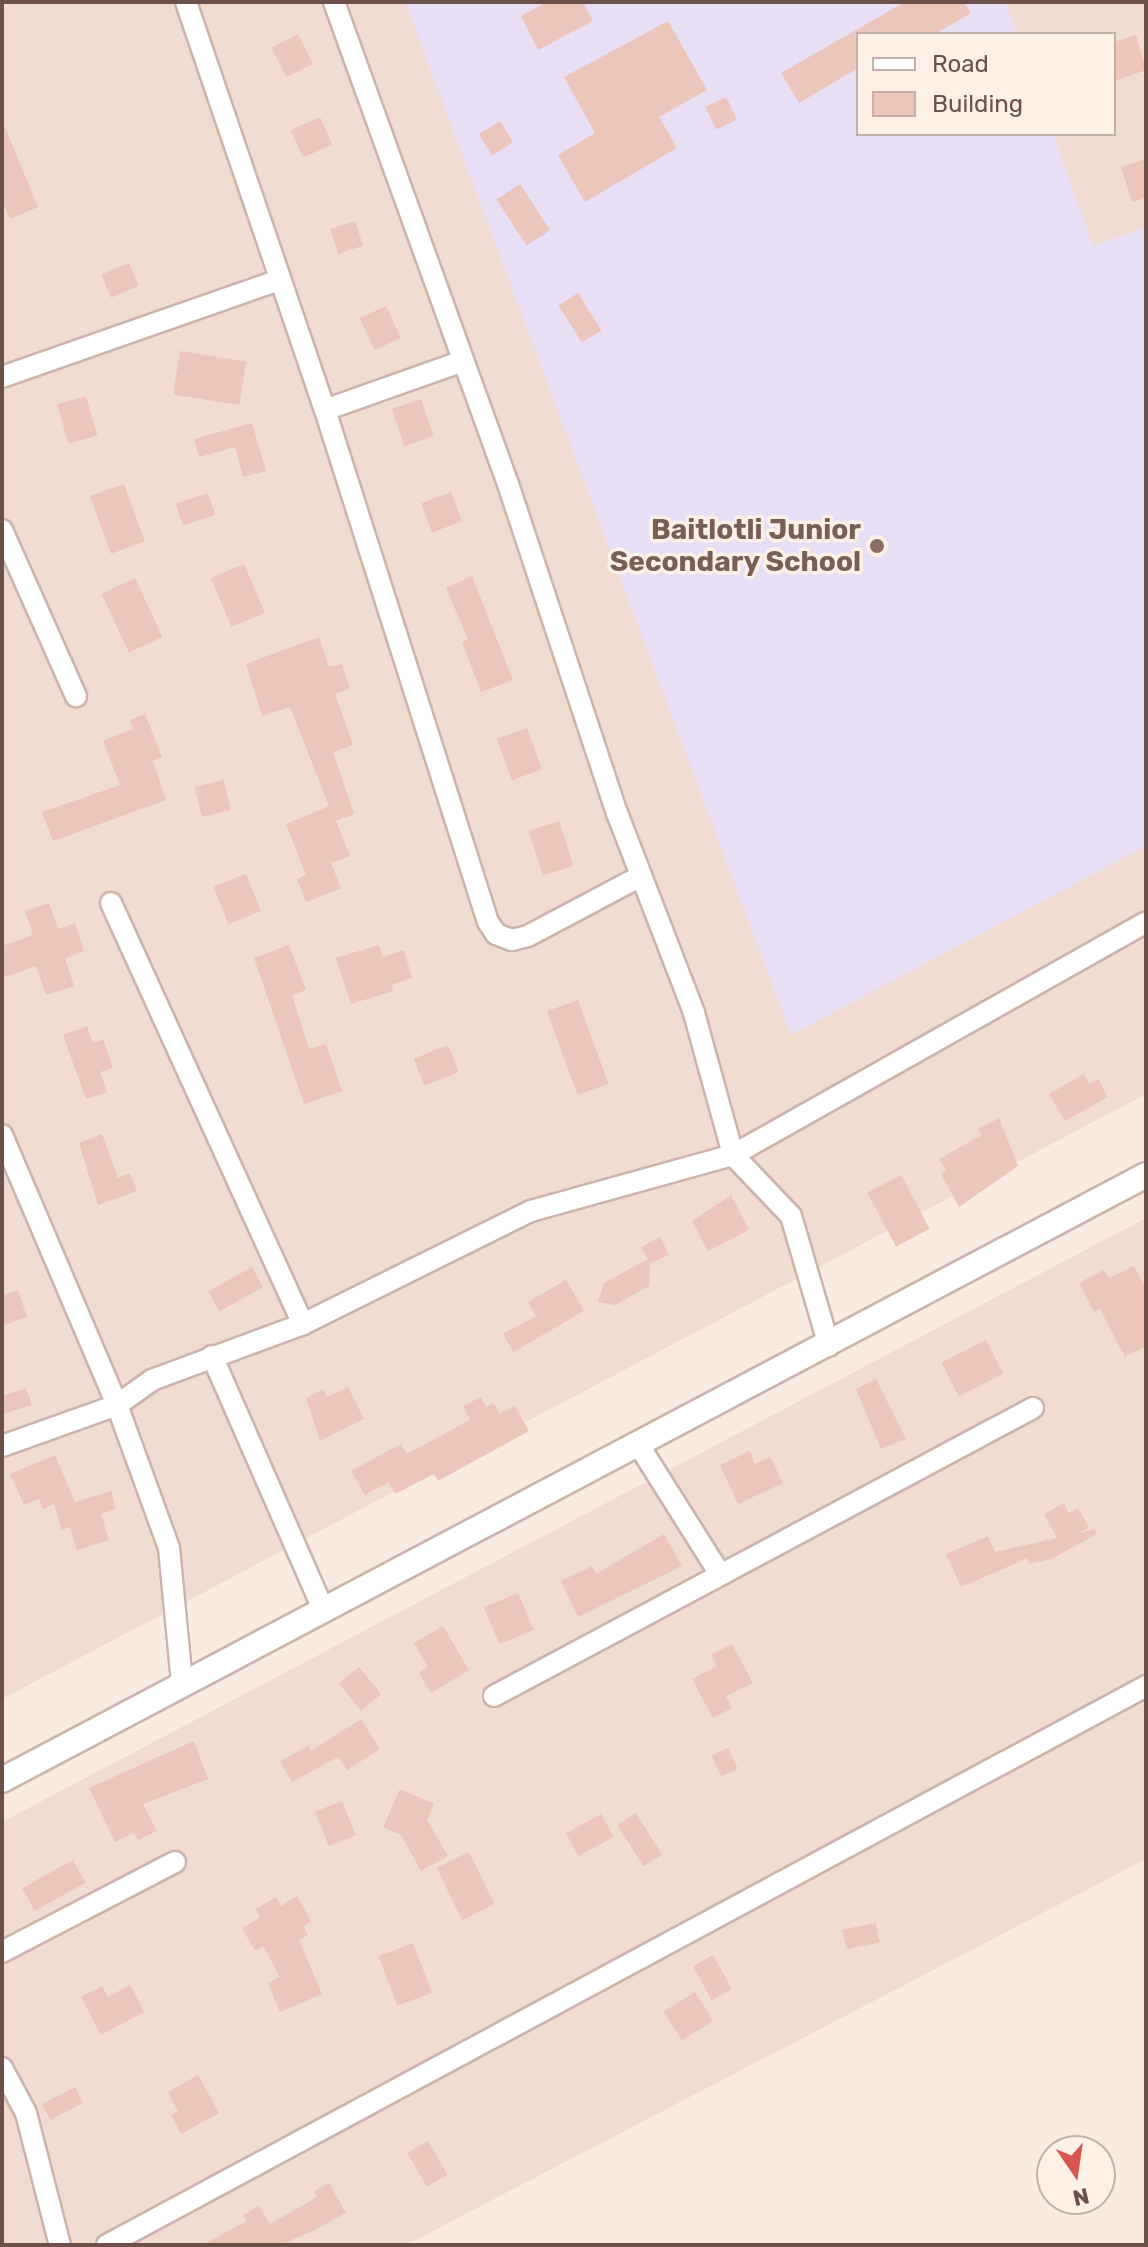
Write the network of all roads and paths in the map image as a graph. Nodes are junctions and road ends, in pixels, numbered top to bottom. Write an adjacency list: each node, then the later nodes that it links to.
1 (186, 2): 3 (street)
2 (334, 2): 4 (street)
3 (279, 280): 5 (street); 6 (street)
4 (463, 361): 6 (street); 9 (street)
5 (2, 377)
6 (325, 410): 9 (street)
7 (2, 530): 8 (street)
8 (76, 696)
9 (641, 876): 13 (street)
10 (111, 903): 15 (street)
11 (1146, 922): 13 (street)
12 (2, 1135): 18 (street)
13 (733, 1155): 15 (street); 16 (street)
14 (1146, 1175): 16 (street)
15 (303, 1324): 17 (street)
16 (829, 1346): 20 (street)
17 (212, 1356): 18 (street); 23 (street)
18 (117, 1405): 21 (street); 24 (street)
19 (1033, 1408): 22 (street)
20 (638, 1444): 22 (street); 23 (street)
21 (2, 1446)
22 (718, 1571): 26 (street)
23 (324, 1611): 24 (street)
24 (182, 1682): 27 (street)
25 (1146, 1686): 32 (street)
26 (494, 1696)
27 (2, 1780)
28 (175, 1862): 29 (street)
29 (2, 1952)
30 (2, 2068): 31 (street)
31 (60, 2245)
32 (107, 2245)

